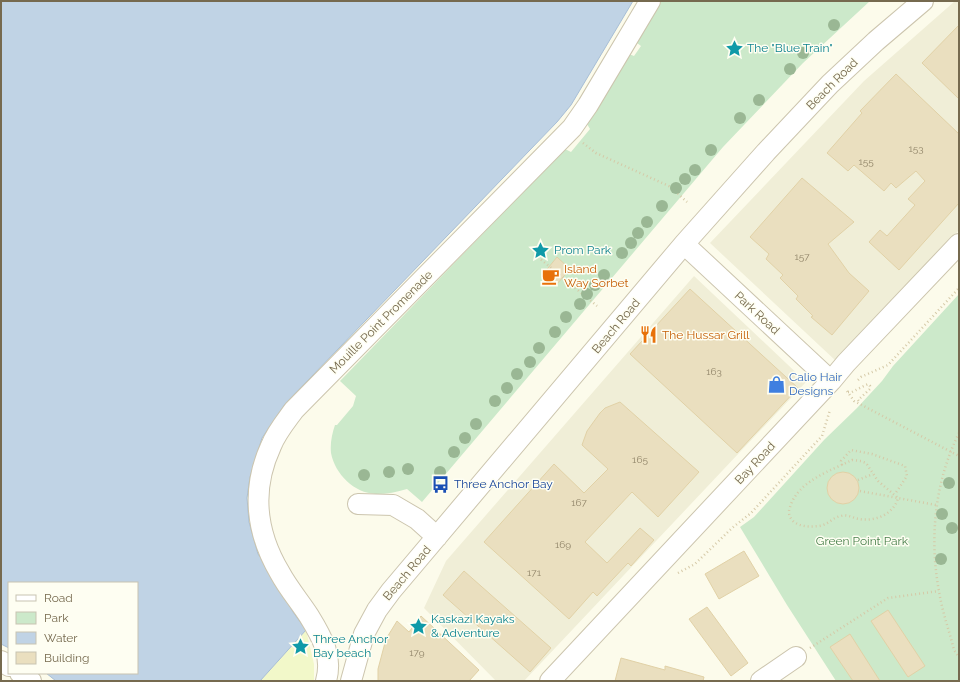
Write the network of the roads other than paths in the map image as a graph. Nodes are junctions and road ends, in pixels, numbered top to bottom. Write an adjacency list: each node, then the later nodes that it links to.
1 (650, 1): 11 (street, Mouille Point Promenade)
2 (923, 1): 3 (street, Beach Road)
3 (684, 244): 5 (street, Park Road); 7 (street, Beach Road)
4 (959, 244): 5 (street, Bay Road)
5 (837, 389): 13 (street, Bay Road)
6 (358, 504): 7 (street)
7 (437, 537): 12 (street, Beach Road)
8 (796, 657): 14 (street)
9 (21, 674): 10 (street)
10 (31, 681)
11 (326, 681)
12 (351, 681)
13 (550, 681)
14 (761, 681)

